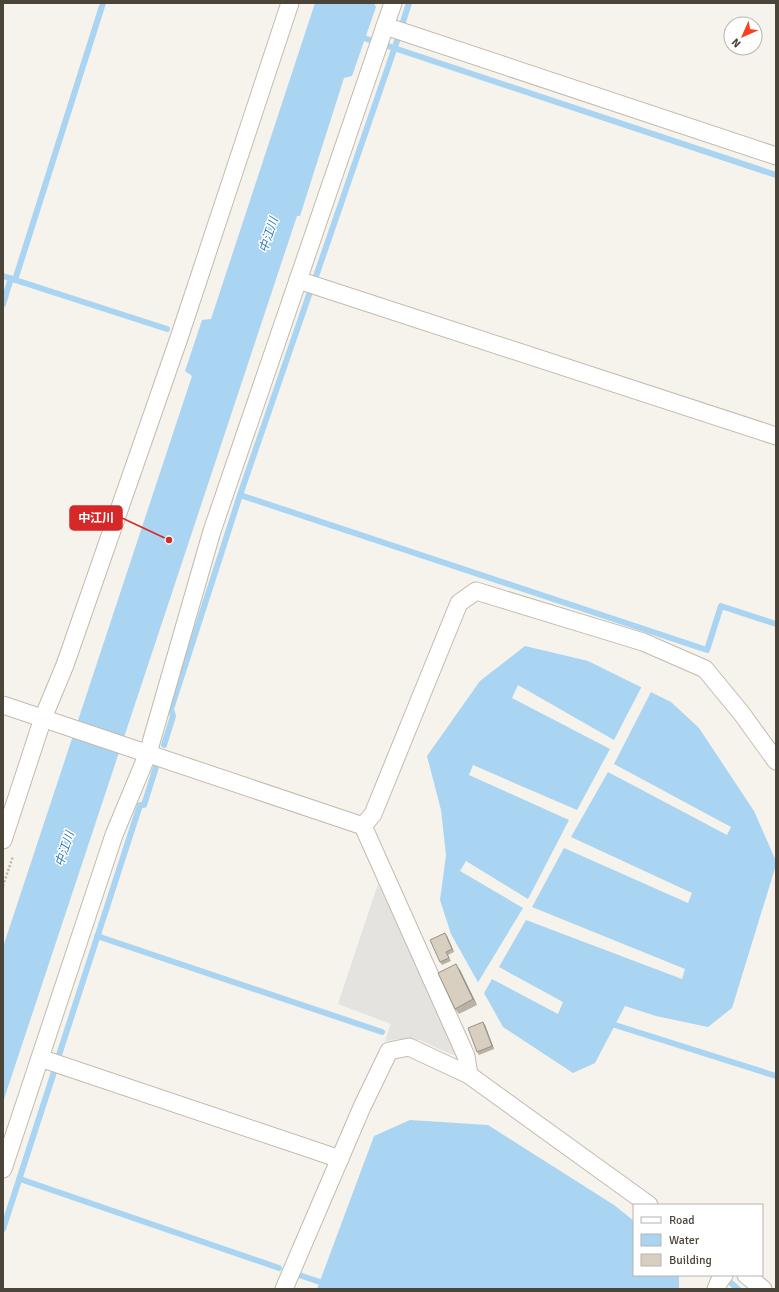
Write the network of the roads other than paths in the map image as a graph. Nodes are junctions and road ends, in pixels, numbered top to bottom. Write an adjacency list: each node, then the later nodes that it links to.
1 (290, 3): 8 (street)
2 (393, 3): 3 (street)
3 (384, 29): 4 (street); 5 (street)
4 (776, 156)
5 (298, 280): 6 (street); 9 (street)
6 (776, 436)
7 (3, 705): 8 (street)
8 (43, 718): 9 (street); 12 (street)
9 (143, 751): 11 (street); 13 (street)
10 (776, 761): 11 (street)
11 (363, 826): 14 (street)
12 (3, 840)
13 (40, 1058): 15 (street); 16 (street)
14 (469, 1075): 15 (street); 17 (street)
15 (340, 1159): 20 (street)
16 (3, 1168)
17 (648, 1204)
18 (723, 1276): 21 (street)
19 (747, 1276): 22 (street)
20 (284, 1289)
21 (716, 1289)
22 (763, 1289)

